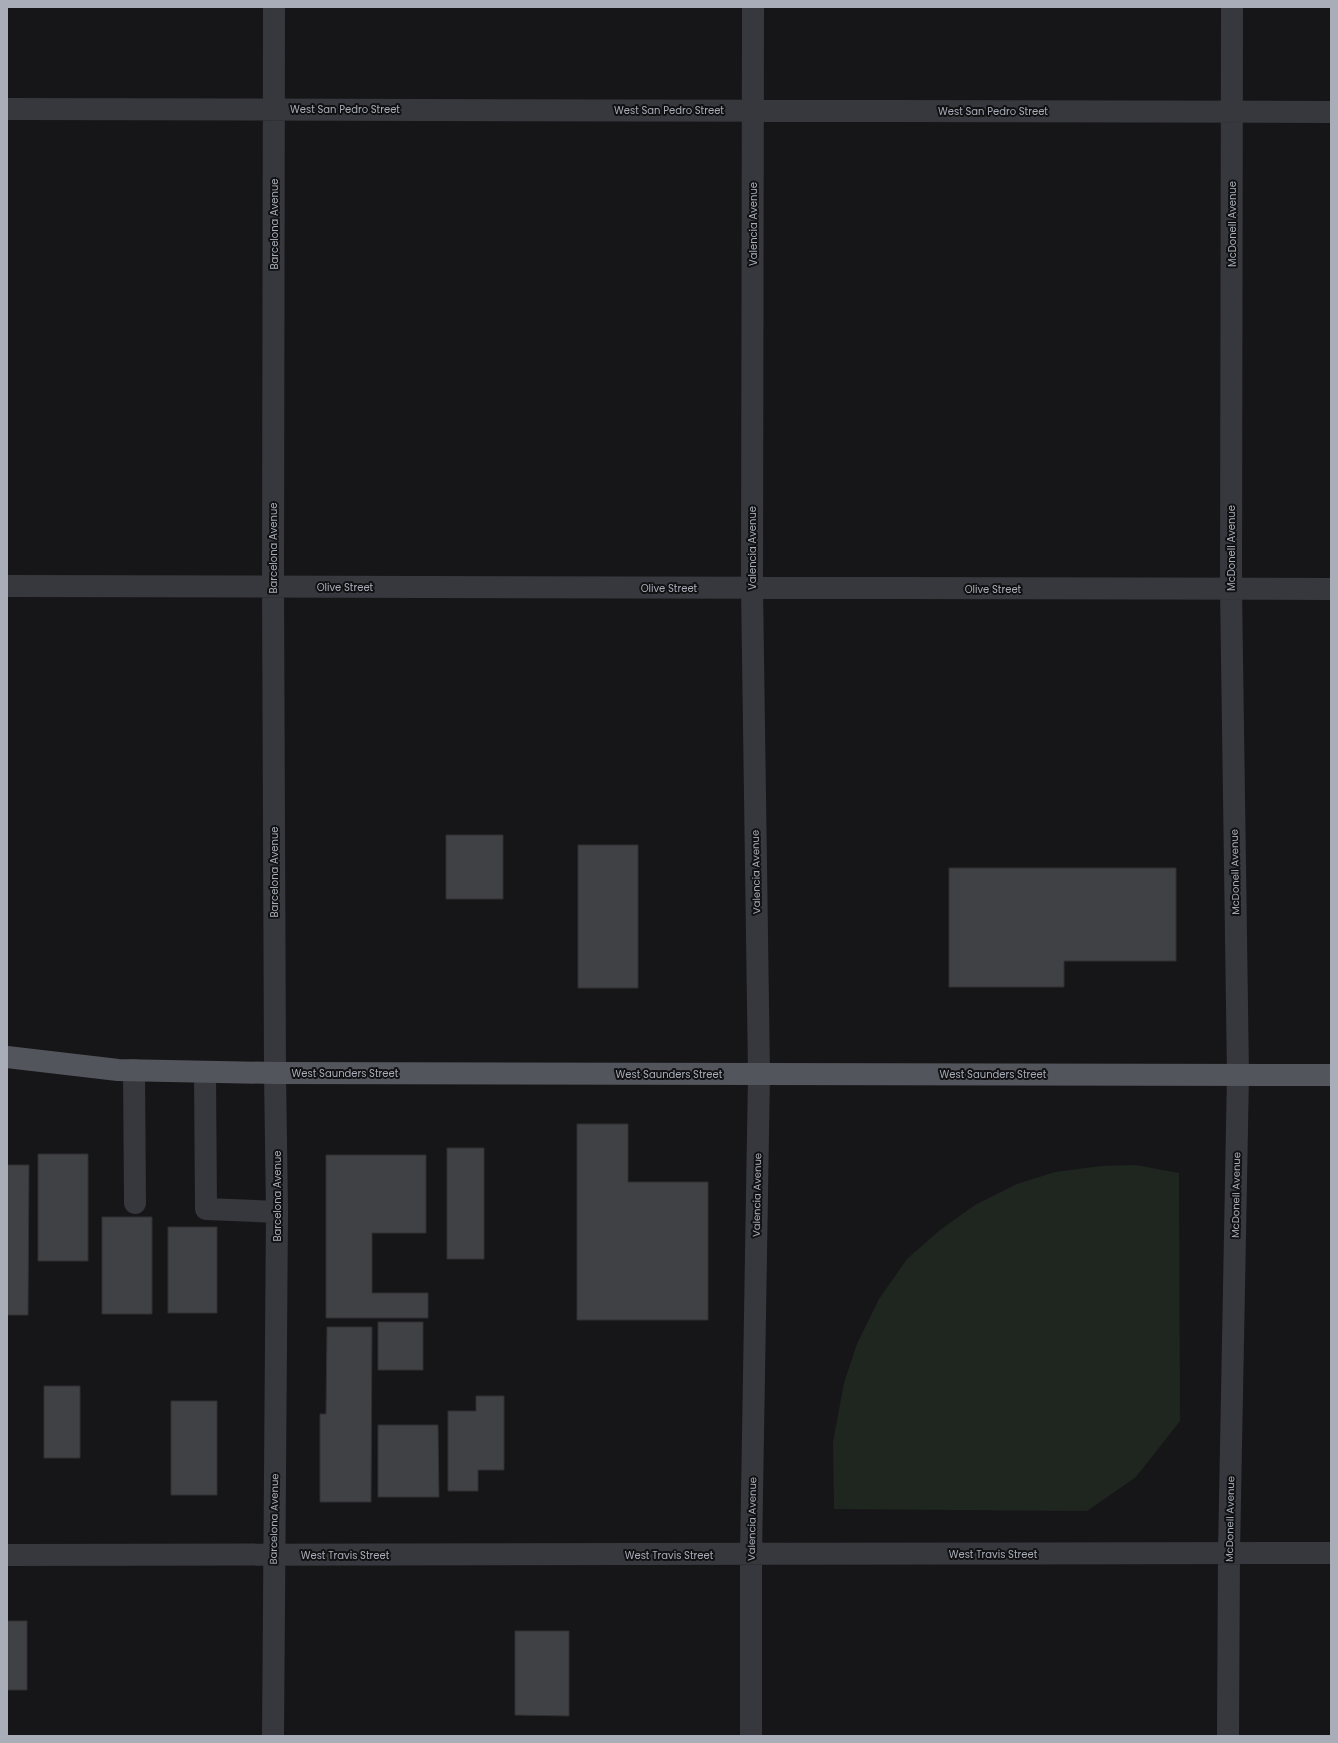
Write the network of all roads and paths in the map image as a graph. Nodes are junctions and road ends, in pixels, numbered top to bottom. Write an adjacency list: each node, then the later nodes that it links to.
1 (274, 7): 5 (street, Barcelona Avenue)
2 (753, 7): 6 (street, Valencia Avenue)
3 (1232, 7): 7 (street, McDonell Avenue)
4 (7, 109): 5 (street, West San Pedro Street)
5 (274, 109): 6 (street, West San Pedro Street); 10 (street, Barcelona Avenue)
6 (753, 110): 7 (street, West San Pedro Street); 11 (street, Valencia Avenue)
7 (1232, 111): 8 (street, West San Pedro Street); 12 (street, McDonell Avenue)
8 (1331, 112)
9 (7, 586): 10 (street, Olive Street)
10 (273, 586): 11 (street, Olive Street); 17 (street, Barcelona Avenue)
11 (752, 588): 12 (street, Olive Street); 18 (street, Valencia Avenue)
12 (1231, 589): 13 (street, Olive Street); 19 (street, McDonell Avenue)
13 (1331, 589)
14 (7, 1057): 15 (main road, West Saunders Street)
15 (134, 1070): 16 (main road, West Saunders Street); 21 (street)
16 (205, 1072): 17 (main road, West Saunders Street); 22 (street)
17 (275, 1073): 18 (main road, West Saunders Street); 22 (street, Barcelona Avenue)
18 (759, 1074): 19 (main road, West Saunders Street); 24 (street, Valencia Avenue)
19 (1238, 1075): 20 (main road, West Saunders Street); 25 (street, McDonell Avenue)
20 (1331, 1075)
21 (135, 1203)
22 (277, 1212): 27 (street, Barcelona Avenue)
23 (1331, 1553): 25 (street, West Travis Street)
24 (751, 1554): 25 (street, West Travis Street); 27 (street, West Travis Street); 29 (street, Valencia Avenue)
25 (1229, 1554): 30 (street, McDonell Avenue)
26 (7, 1555): 27 (street, West Travis Street)
27 (274, 1555): 28 (street, Barcelona Avenue)
28 (273, 1736)
29 (751, 1736)
30 (1228, 1736)

